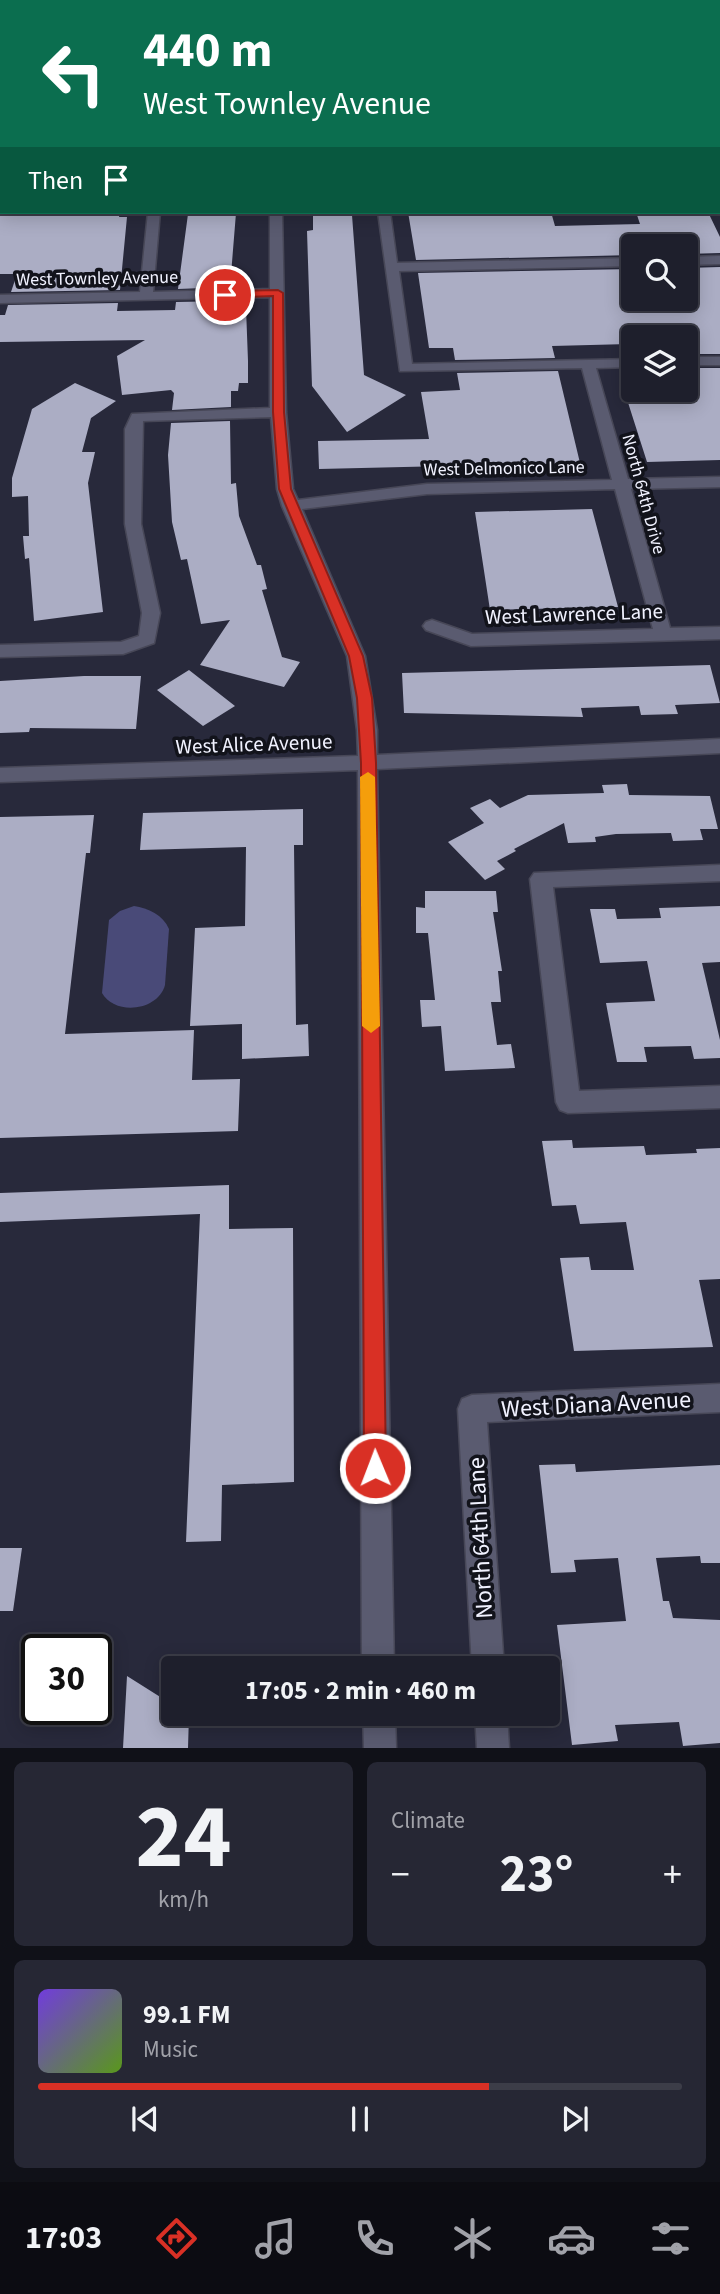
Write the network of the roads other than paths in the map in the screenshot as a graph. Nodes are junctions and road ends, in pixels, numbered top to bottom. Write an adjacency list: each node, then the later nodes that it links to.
1 (155, 214): 9 (street)
2 (276, 214): 8 (street)
3 (384, 214): 7 (street)
4 (720, 260): 5 (street)
5 (698, 261)
6 (621, 262): 7 (street)
7 (391, 267): 14 (street)
8 (278, 293): 9 (street, West Townley Avenue); 15 (street)
9 (146, 296): 10 (street, West Townley Avenue)
10 (0, 299)
11 (720, 361): 12 (street)
12 (698, 362)
13 (621, 363): 14 (street)
14 (588, 364): 17 (street, North 64th Drive)
15 (278, 412): 18 (street); 22 (street)
16 (720, 482): 17 (street, West Delmonico Lane)
17 (621, 485): 18 (street, West Delmonico Lane); 21 (street, North 64th Drive)
18 (289, 506): 24 (street)
19 (432, 626): 21 (street, West Lawrence Lane)
20 (720, 633): 21 (street, West Lawrence Lane)
21 (663, 634)
22 (0, 651)
23 (720, 746): 24 (street, West Alice Avenue)
24 (368, 763): 25 (street, West Alice Avenue); 30 (street)
25 (0, 775)
26 (720, 873): 27 (street)
27 (720, 1097)
28 (720, 1398): 29 (street, West Diana Avenue)
29 (472, 1409): 31 (street, North 64th Lane)
30 (378, 1656)
31 (487, 1656)
32 (379, 1726): 34 (street)
33 (492, 1726): 35 (street)
34 (380, 1748)
35 (493, 1748)

